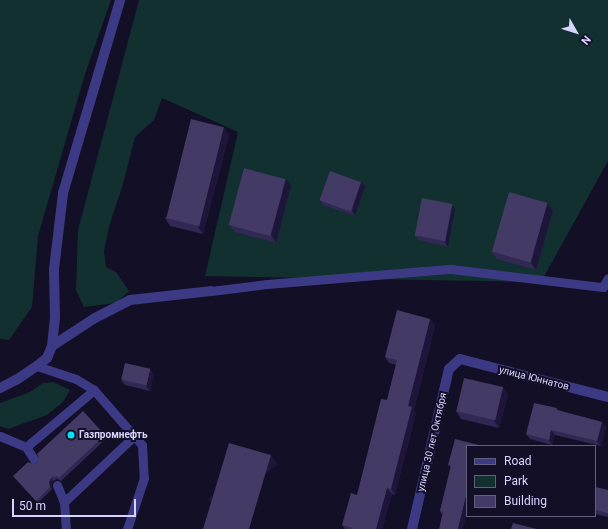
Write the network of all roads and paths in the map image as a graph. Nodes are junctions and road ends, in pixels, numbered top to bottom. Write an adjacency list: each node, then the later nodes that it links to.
1 (120, 0): 4 (street)
2 (608, 278): 3 (lane)
3 (211, 290): 4 (street)
4 (52, 346): 6 (street)
5 (460, 359): 9 (street, улица Юннатов); 18 (street, улица 30 лет Октября)
6 (37, 366): 7 (street); 8 (lane)
7 (0, 388)
8 (94, 390): 11 (lane); 12 (lane)
9 (608, 397)
10 (0, 436): 12 (lane)
11 (134, 436): 15 (lane); 17 (lane)
12 (26, 447): 13 (lane)
13 (35, 461)
14 (57, 485): 15 (lane)
15 (64, 502): 16 (lane)
16 (66, 529)
17 (126, 529)
18 (412, 529)

